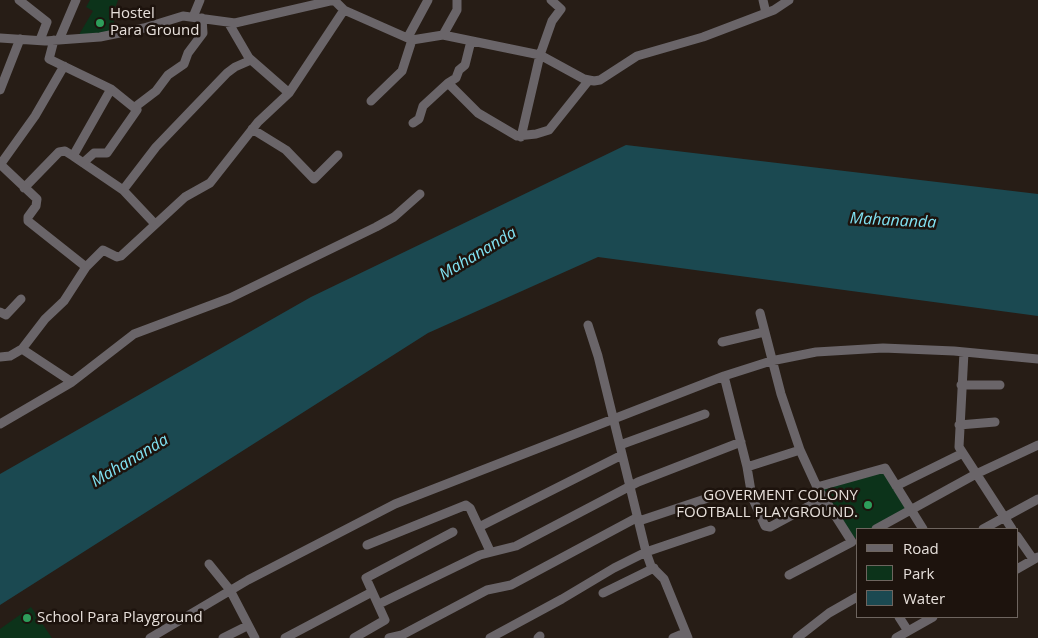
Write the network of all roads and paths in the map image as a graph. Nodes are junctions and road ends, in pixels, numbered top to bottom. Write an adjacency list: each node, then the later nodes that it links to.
1 (19, 0): 18 (street)
2 (76, 0): 19 (street)
3 (200, 0): 12 (street)
4 (334, 0): 10 (street); 13 (street)
5 (428, 0): 15 (street)
6 (458, 0): 14 (street)
7 (550, 0): 21 (street)
8 (763, 0): 11 (street)
9 (789, 0): 11 (street)
10 (344, 10): 15 (street); 28 (street)
11 (766, 14): 24 (street)
12 (197, 18): 13 (street); 19 (street); 30 (street)
13 (228, 22): 22 (street)
14 (443, 36): 15 (street); 20 (street)
15 (410, 38): 29 (street)
16 (1, 39): 17 (street)
17 (20, 39): 18 (street); 27 (street)
18 (40, 40): 19 (street)
19 (56, 40): 23 (street)
20 (471, 41): 21 (street); 25 (street)
21 (540, 55): 24 (street); 33 (street)
22 (251, 60): 28 (street); 39 (street)
23 (64, 66): 26 (street); 37 (street)
24 (589, 80): 33 (street)
25 (448, 83): 31 (street); 33 (street)
26 (111, 89): 30 (street); 35 (street)
27 (0, 90)
28 (289, 94): 32 (street)
29 (371, 101)
30 (135, 107): 36 (street)
31 (413, 124)
32 (252, 129): 34 (street); 41 (street)
33 (521, 137)
34 (338, 155)
35 (73, 156): 36 (street); 38 (street)
36 (83, 163): 39 (street)
37 (0, 164): 38 (street)
38 (24, 188): 42 (street)
39 (123, 190): 41 (street)
40 (420, 194): 55 (street)
41 (155, 224): 42 (street)
42 (86, 267): 49 (street)
43 (21, 300): 44 (street)
44 (0, 312)
45 (760, 313): 47 (street)
46 (588, 325): 59 (street)
47 (764, 332): 48 (street); 53 (street)
48 (722, 342)
49 (22, 349): 51 (street); 55 (street)
50 (964, 352): 52 (street); 53 (street); 56 (street)
51 (0, 357)
52 (1038, 359)
53 (771, 361): 54 (street); 66 (street)
54 (724, 376): 59 (street); 63 (street)
55 (72, 382): 61 (street)
56 (961, 385): 57 (street); 62 (street)
57 (1000, 385)
58 (705, 414): 64 (street)
59 (614, 420): 64 (street); 97 (street)
60 (995, 422): 62 (street)
61 (0, 424)
62 (959, 425): 67 (street)
63 (741, 442): 69 (street); 71 (street)
64 (620, 444): 68 (street)
65 (1038, 445): 70 (street)
66 (800, 450): 69 (street); 72 (street)
67 (961, 454): 70 (street); 73 (street)
68 (622, 455): 71 (street); 80 (street)
69 (747, 467): 75 (street)
70 (976, 474): 77 (street); 78 (street)
71 (629, 486): 79 (street); 90 (street)
72 (817, 486): 73 (street); 75 (street)
73 (896, 486): 77 (street)
74 (723, 493): 79 (street)
75 (824, 498): 88 (street)
76 (1038, 499): 78 (street)
77 (911, 510): 81 (street); 82 (street)
78 (1004, 518): 83 (street); 84 (street)
79 (639, 519): 91 (street); 112 (street)
80 (479, 527): 89 (street); 90 (street)
81 (878, 528)
82 (922, 528)
83 (984, 528)
84 (1011, 528)
85 (711, 530): 91 (street)
86 (453, 532): 98 (street)
87 (1018, 537): 92 (street)
88 (854, 541): 96 (street)
89 (367, 545)
90 (490, 551): 101 (street)
91 (646, 552): 94 (street); 113 (street)
92 (1036, 558): 95 (street)
93 (209, 564): 97 (street)
94 (654, 568): 99 (street); 106 (street)
95 (1018, 568)
96 (789, 575)
97 (230, 590): 104 (street); 107 (street)
98 (372, 592): 101 (street); 110 (street)
99 (603, 593)
100 (856, 599): 115 (street)
101 (379, 604): 111 (street)
102 (900, 618): 105 (street)
103 (931, 618): 105 (street)
104 (248, 626): 108 (street); 109 (street)
105 (908, 631): 116 (street)
106 (686, 635): 114 (street)
107 (150, 638)
108 (223, 638)
109 (255, 638)
110 (285, 638)
111 (354, 638)
112 (389, 638)
113 (490, 638)
114 (674, 638)
115 (797, 638)
116 (896, 638)

